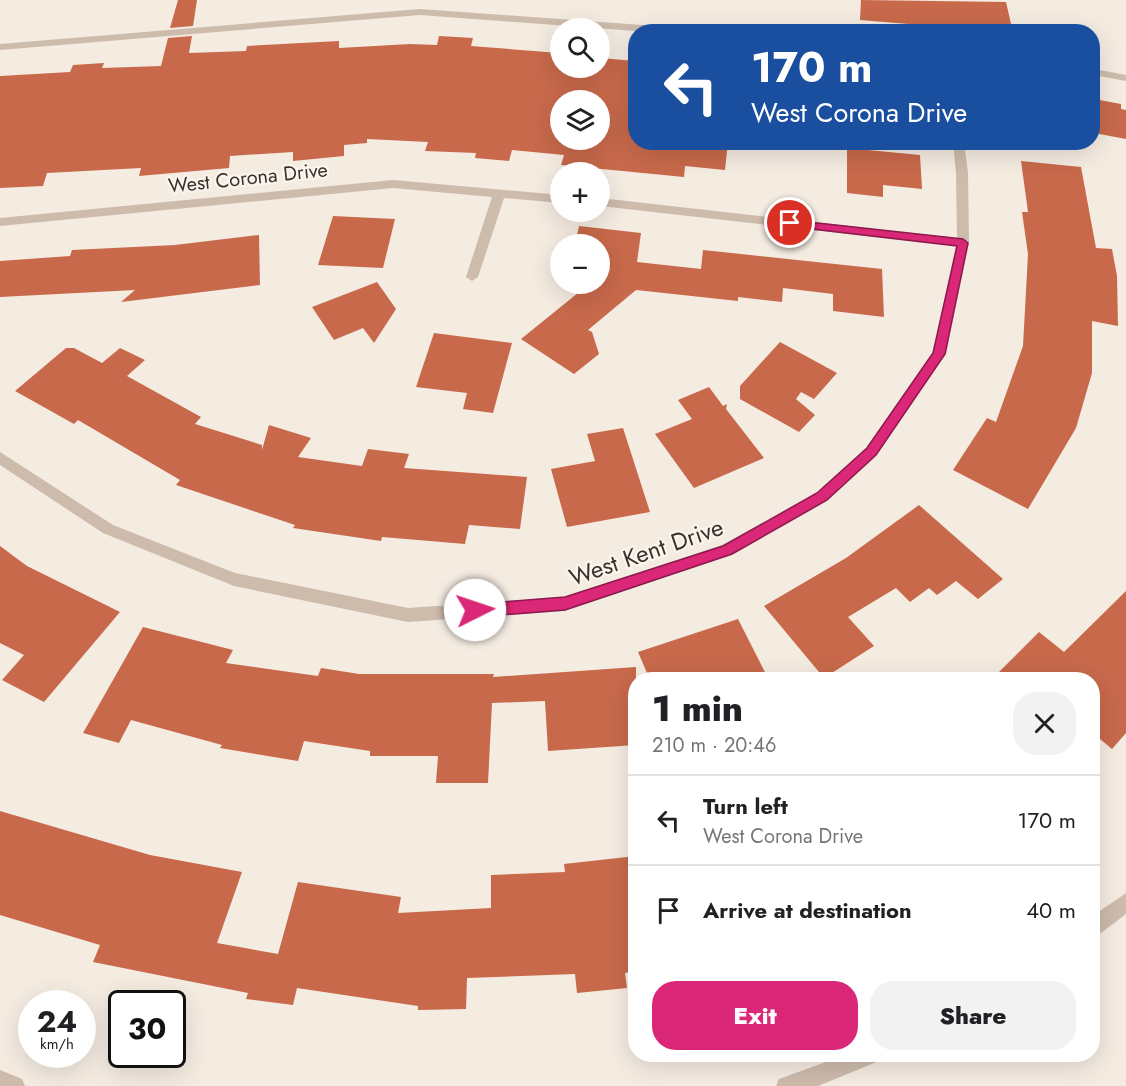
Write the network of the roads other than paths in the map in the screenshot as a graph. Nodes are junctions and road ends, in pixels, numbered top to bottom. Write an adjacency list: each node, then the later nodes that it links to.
1 (421, 0): 2 (street)
2 (420, 12): 3 (street); 4 (street)
3 (628, 27)
4 (0, 46)
5 (1100, 73): 6 (street)
6 (1126, 78)
7 (959, 150): 12 (street, West Kent Drive)
8 (499, 194): 9 (street, West Corona Drive); 11 (street, West Corona Drive); 13 (street)
9 (550, 198)
10 (610, 203): 12 (street)
11 (0, 222)
12 (963, 243): 14 (street, West Kent Drive)
13 (472, 277)
14 (0, 458)
15 (1126, 902): 16 (street)
16 (1100, 922)
17 (854, 1062): 20 (street)
18 (0, 1080): 19 (street)
19 (15, 1086)
20 (786, 1086)

